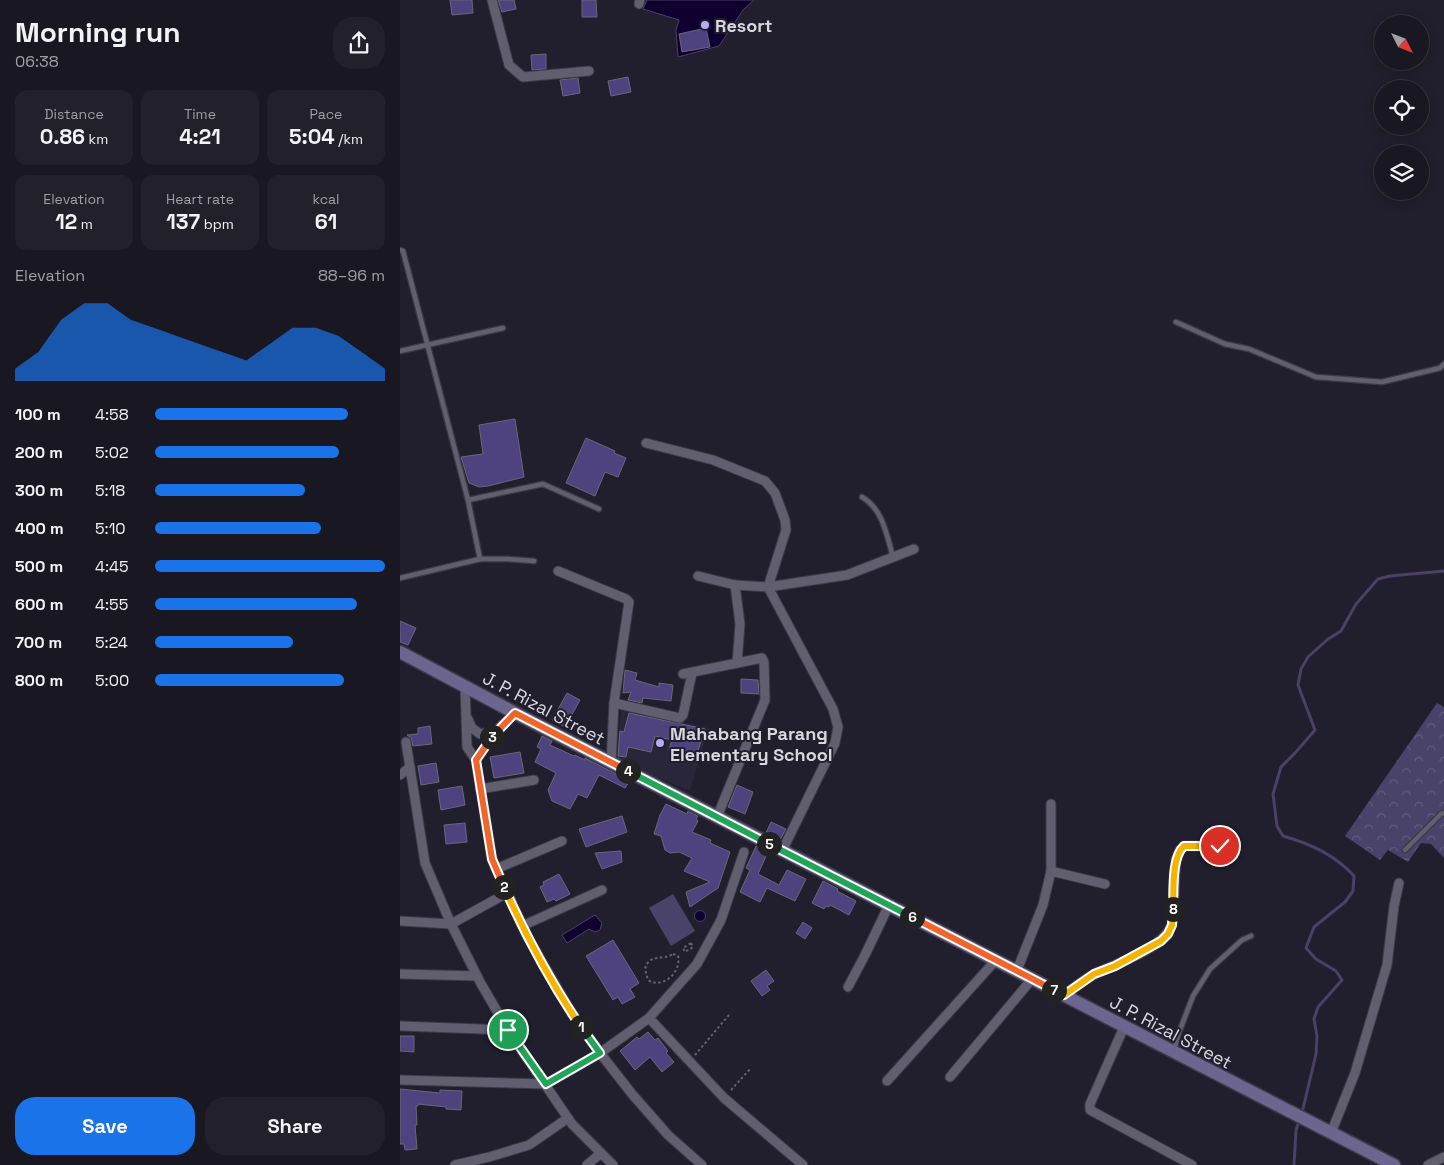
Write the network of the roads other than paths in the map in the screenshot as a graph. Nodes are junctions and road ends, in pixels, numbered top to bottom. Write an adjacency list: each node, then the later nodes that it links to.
1 (492, 0): 2 (street)
2 (588, 71)
3 (400, 250): 6 (lane)
4 (1176, 322): 8 (lane)
5 (503, 328): 6 (lane)
6 (428, 345): 7 (lane); 11 (lane)
7 (400, 351)
8 (1444, 364)
9 (646, 442): 21 (street)
10 (862, 497): 14 (lane)
11 (468, 500): 12 (lane); 15 (lane)
12 (599, 509)
13 (914, 549): 14 (street)
14 (894, 557): 21 (street)
15 (480, 559): 16 (lane); 19 (lane)
16 (534, 561)
17 (558, 571): 25 (street)
18 (698, 576): 20 (street)
19 (400, 578)
20 (735, 585): 21 (street); 23 (street)
21 (768, 587): 41 (street)
22 (400, 652): 24 (main road, J. P. Rizal Street)
23 (737, 663): 25 (street); 38 (street)
24 (464, 686): 26 (main road, J. P. Rizal Street); 27 (street)
25 (614, 703): 31 (street)
26 (515, 713): 28 (street); 31 (main road, J. P. Rizal Street)
27 (467, 716): 28 (street); 30 (street)
28 (496, 731): 30 (street)
29 (406, 742): 32 (street)
30 (476, 760): 35 (street)
31 (610, 762): 38 (main road, J. P. Rizal Street)
32 (410, 767): 33 (street); 52 (street)
33 (400, 775)
34 (534, 780): 35 (street)
35 (480, 789): 44 (street)
36 (1051, 804): 45 (street)
37 (1444, 813): 42 (lane)
38 (717, 817): 41 (main road, J. P. Rizal Street)
39 (562, 840): 44 (street)
40 (1231, 846): 61 (street)
41 (782, 850): 50 (main road, J. P. Rizal Street)
42 (1405, 850)
43 (744, 852): 62 (street)
44 (496, 869): 49 (street)
45 (1051, 871): 47 (street); 56 (street)
46 (1399, 883): 73 (street)
47 (1105, 884)
48 (602, 890): 53 (street)
49 (507, 894): 52 (street); 53 (street)
50 (889, 905): 55 (main road, J. P. Rizal Street); 60 (street)
51 (400, 921): 52 (street)
52 (451, 924): 58 (street)
53 (522, 926): 66 (street)
54 (1251, 936): 67 (lane)
55 (996, 960): 56 (main road, J. P. Rizal Street); 70 (street)
56 (1017, 970): 59 (main road, J. P. Rizal Street)
57 (400, 974): 58 (street)
58 (477, 976): 65 (street)
59 (1032, 979): 61 (main road, J. P. Rizal Street); 68 (street)
60 (848, 987)
61 (1064, 995): 64 (main road, J. P. Rizal Street)
62 (650, 1018): 66 (street); 80 (street)
63 (400, 1026): 65 (street)
64 (1124, 1027): 67 (main road, J. P. Rizal Street); 81 (street)
65 (508, 1030): 71 (street)
66 (600, 1053): 71 (street); 79 (street)
67 (1174, 1053): 73 (main road, J. P. Rizal Street)
68 (950, 1077)
69 (400, 1080): 71 (street)
70 (887, 1081)
71 (546, 1084): 72 (street)
72 (568, 1118): 74 (street); 76 (street)
73 (1331, 1132): 82 (main road, J. P. Rizal Street)
74 (601, 1153): 77 (street); 78 (street)
75 (1444, 1157): 83 (street)
76 (455, 1165)
77 (587, 1165)
78 (613, 1165)
79 (702, 1165)
80 (803, 1165)
81 (1192, 1165)
82 (1394, 1165)
83 (1428, 1165)

